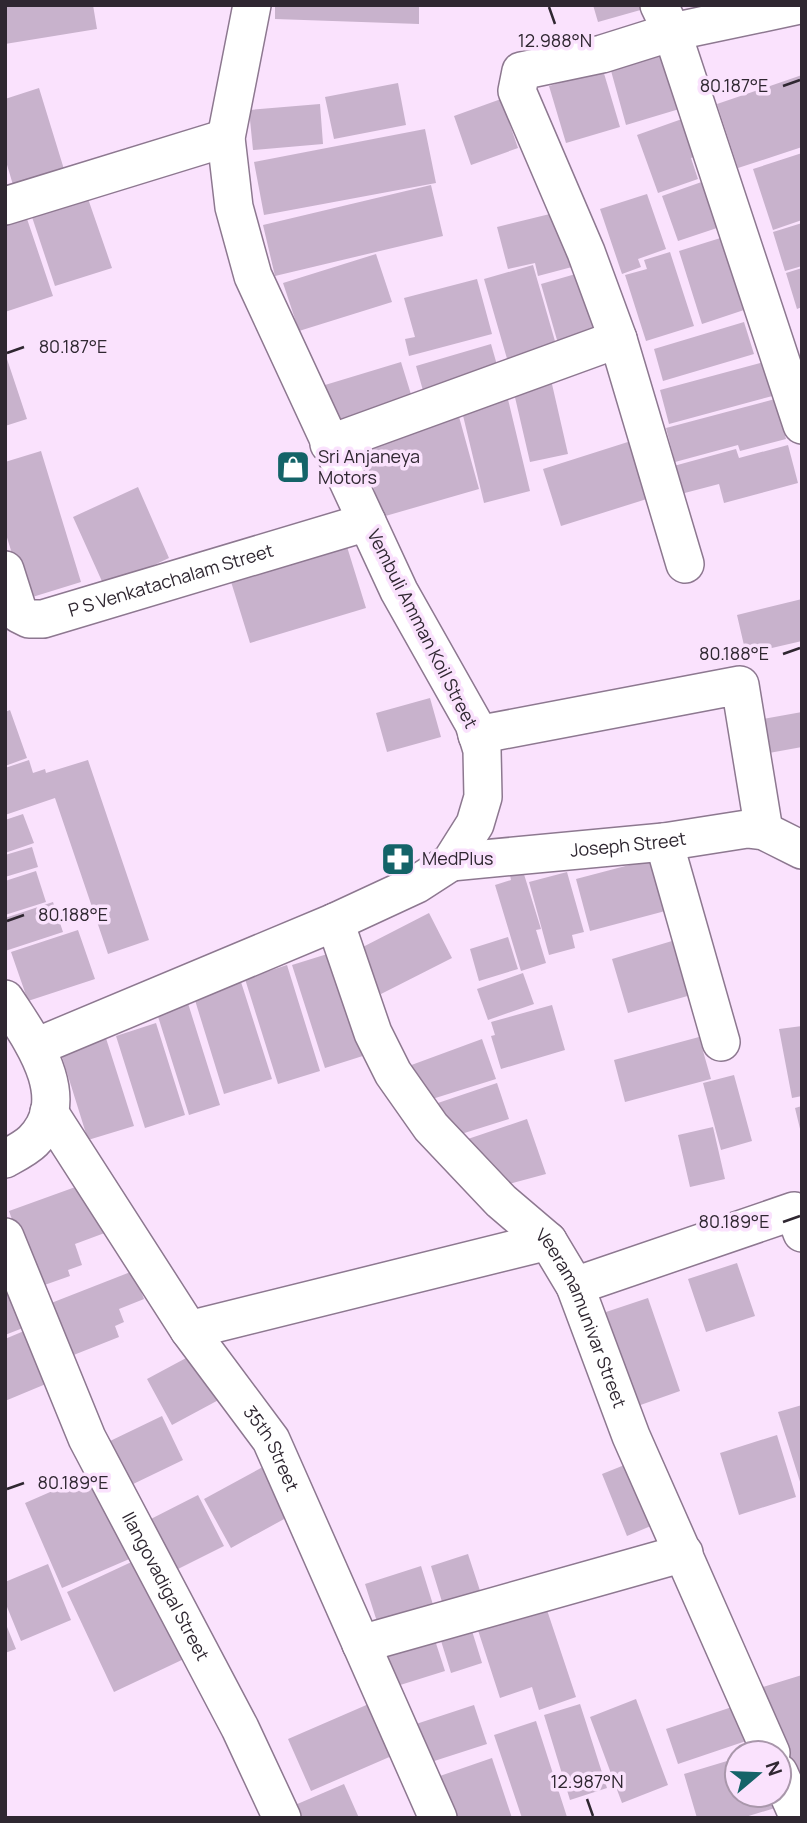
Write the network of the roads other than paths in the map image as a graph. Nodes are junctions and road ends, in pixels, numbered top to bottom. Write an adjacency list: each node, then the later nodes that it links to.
1 (252, 5): 4 (street, Vembuli Amman Koil Street)
2 (800, 5): 3 (street)
3 (666, 19): 6 (street); 7 (street)
4 (226, 138): 5 (street); 8 (street, Vembuli Amman Koil Street)
5 (5, 205)
6 (618, 339): 8 (street); 10 (street)
7 (802, 425)
8 (329, 444): 9 (street, Vembuli Amman Koil Street)
9 (366, 522): 11 (street, P S Venkatachalam Street); 12 (street, Vembuli Amman Koil Street)
10 (685, 564)
11 (5, 570)
12 (477, 735): 13 (street); 16 (street, Vembuli Amman Koil Street)
13 (764, 831): 14 (street, Joseph Street); 15 (street, Joseph Street)
14 (664, 842): 16 (street, Joseph Street); 19 (street)
15 (802, 849)
16 (451, 862): 17 (street, Vembuli Amman Koil Street)
17 (335, 922): 20 (street, Vembuli Amman Koil Street); 25 (street, Veeramamunivar Street)
18 (5, 999): 20 (street)
19 (721, 1042)
20 (36, 1047): 21 (street)
21 (49, 1112): 22 (street); 27 (street, 35th Street)
22 (5, 1159)
23 (799, 1217): 26 (street)
24 (5, 1237): 31 (street, Ilangovadigal Street)
25 (548, 1241): 26 (street, Veeramamunivar Street); 27 (street)
26 (575, 1286): 28 (street, Veeramamunivar Street)
27 (189, 1330): 29 (street, 35th Street)
28 (684, 1553): 29 (street); 30 (street, Veeramamunivar Street)
29 (361, 1644): 32 (street, 35th Street)
30 (765, 1739)
31 (282, 1818)
32 (438, 1818)

